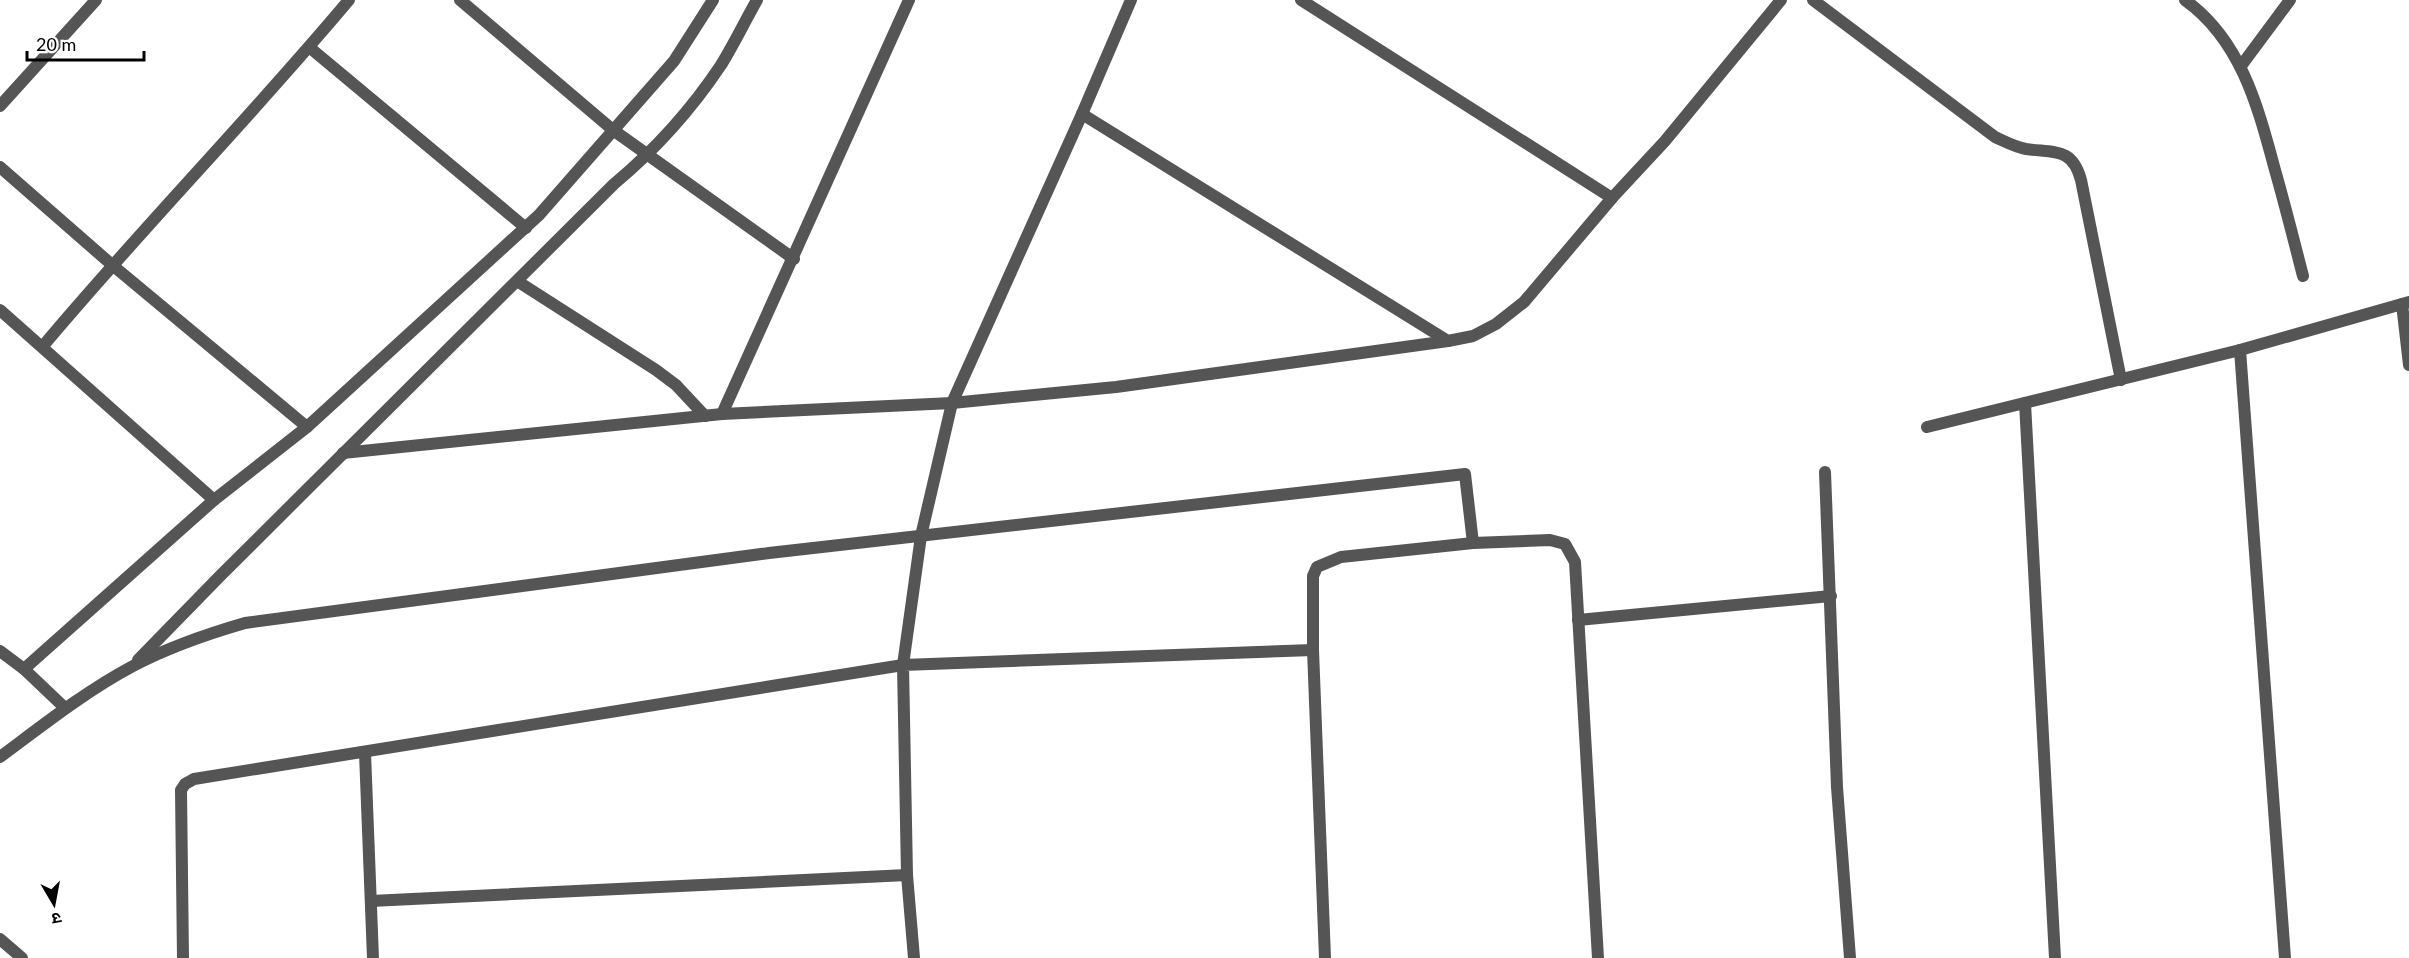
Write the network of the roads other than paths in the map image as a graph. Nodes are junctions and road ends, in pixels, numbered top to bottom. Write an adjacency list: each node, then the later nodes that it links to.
1 (96, 0): 15 (street)
2 (349, 0): 13 (street)
3 (460, 0): 17 (street)
4 (713, 0): 17 (street)
5 (756, 0): 18 (street)
6 (909, 0): 22 (street)
7 (1131, 0): 16 (street)
8 (1301, 0): 20 (street)
9 (1781, 0): 20 (street)
10 (1813, 0): 32 (street)
11 (2185, 0): 14 (street)
12 (2290, 0): 14 (street)
13 (309, 47): 21 (street); 23 (street)
14 (2241, 66): 24 (street)
15 (0, 106)
16 (1082, 114): 28 (street); 33 (street)
17 (613, 130): 18 (street); 21 (street)
18 (648, 156): 22 (street); 25 (street)
19 (0, 167): 23 (street)
20 (1612, 198): 28 (street)
21 (526, 228): 37 (street)
22 (794, 259): 35 (street)
23 (111, 264): 29 (street); 37 (street)
24 (2303, 276)
25 (517, 281): 36 (street); 39 (street)
26 (2405, 303): 30 (street); 31 (street)
27 (0, 310): 29 (street)
28 (1448, 341): 33 (street)
29 (43, 346): 41 (street)
30 (2240, 350): 32 (street); 65 (street)
31 (2409, 365)
32 (2121, 380): 34 (street)
33 (952, 403): 35 (street); 42 (street)
34 (2025, 403): 38 (street); 64 (street)
35 (722, 414): 36 (street)
36 (705, 416): 39 (street)
37 (307, 427): 41 (street)
38 (1928, 427)
39 (343, 453): 49 (street)
40 (1825, 472): 44 (street)
41 (214, 500): 50 (street)
42 (921, 536): 43 (street); 48 (street); 49 (street)
43 (1473, 543): 45 (street); 46 (street)
44 (1831, 596): 45 (street); 63 (street)
45 (1578, 620): 62 (street)
46 (1313, 650): 48 (street); 61 (street)
47 (0, 651): 50 (street)
48 (903, 665): 52 (street); 54 (street)
49 (133, 666): 51 (street)
50 (24, 669): 51 (street)
51 (65, 708): 53 (street)
52 (365, 753): 55 (street); 58 (street)
53 (0, 757)
54 (907, 875): 55 (street); 60 (street)
55 (371, 901): 59 (street)
56 (0, 939): 57 (street)
57 (22, 958)
58 (183, 958)
59 (373, 958)
60 (914, 958)
61 (1325, 958)
62 (1598, 958)
63 (1850, 958)
64 (2055, 958)
65 (2285, 958)

